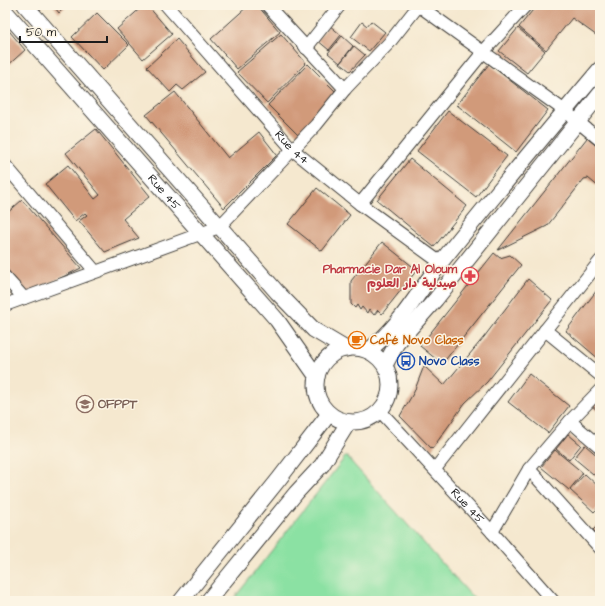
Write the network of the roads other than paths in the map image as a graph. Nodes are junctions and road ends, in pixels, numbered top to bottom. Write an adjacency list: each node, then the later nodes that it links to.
1 (25, 5): 19 (street, Rue 45)
2 (166, 5): 16 (street, Rue 44)
3 (267, 5): 8 (street)
4 (340, 5): 8 (street)
5 (419, 5): 9 (street); 11 (street)
6 (526, 5): 9 (street)
7 (5, 11): 20 (street, Rue 45)
8 (306, 48): 11 (street)
9 (484, 51): 13 (street); 18 (street)
10 (600, 69): 13 (street)
11 (345, 89): 16 (street)
12 (600, 94): 14 (street)
13 (565, 111): 14 (street); 22 (street)
14 (578, 122): 15 (street); 30 (street)
15 (600, 140)
16 (293, 150): 18 (street, Rue 44); 19 (street)
17 (5, 165): 23 (street)
18 (360, 204): 22 (street, Rue 44)
19 (219, 227): 20 (street); 28 (street, Rue 45)
20 (202, 234): 23 (street); 32 (street, Rue 45)
21 (600, 261): 27 (street)
22 (441, 263): 29 (street)
23 (95, 271): 25 (street)
24 (5, 277): 25 (street)
25 (24, 298): 26 (street)
26 (5, 305)
27 (545, 330): 31 (street); 39 (street)
28 (346, 348): 29 (street); 32 (street)
29 (368, 351): 30 (street)
30 (385, 366): 34 (street)
31 (600, 375)
32 (317, 377): 35 (street)
33 (600, 390): 36 (street)
34 (380, 411): 37 (street); 39 (street, Rue 45)
35 (329, 414): 37 (street); 43 (street)
36 (570, 421): 38 (street); 40 (street)
37 (348, 422): 44 (street)
38 (600, 447)
39 (435, 469): 41 (street, Rue 45)
40 (529, 469): 41 (street); 42 (street)
41 (492, 532): 45 (street, Rue 45)
42 (600, 548)
43 (181, 601)
44 (208, 601)
45 (553, 601)

